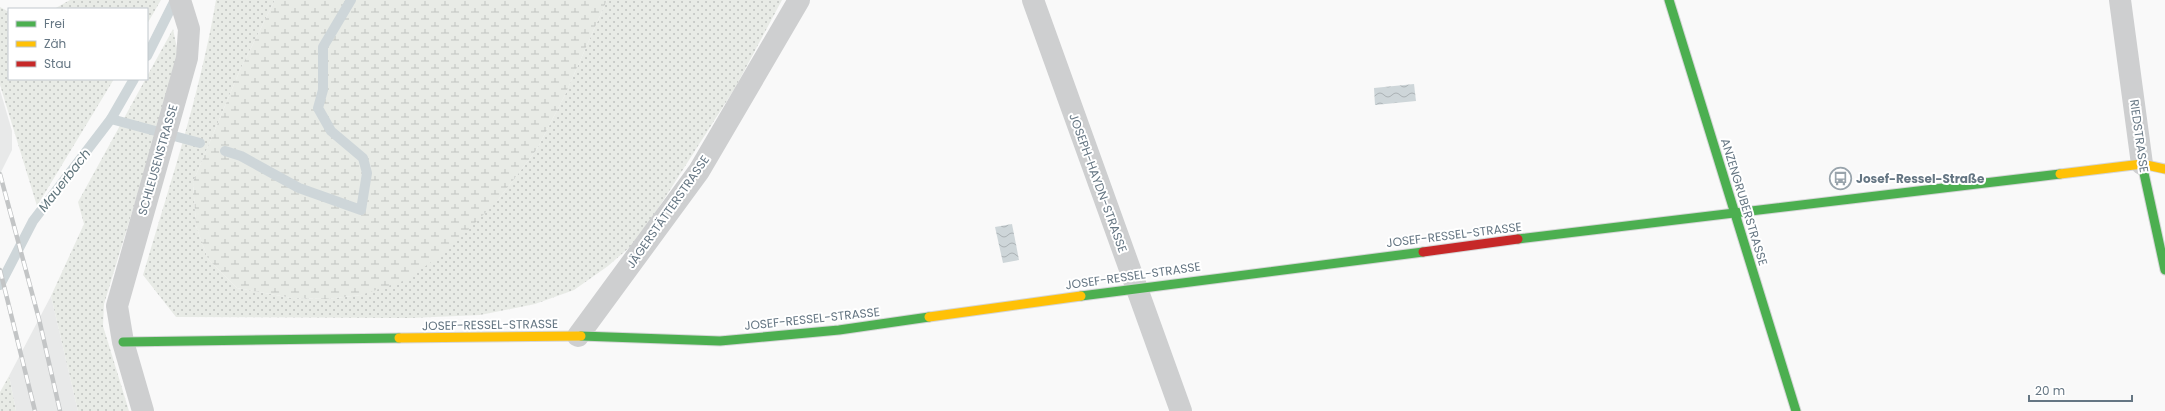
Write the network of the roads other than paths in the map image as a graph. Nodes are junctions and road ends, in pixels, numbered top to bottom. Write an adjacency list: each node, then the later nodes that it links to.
1 (798, 0): 11 (street, JÄGERSTÄTTERSTRASSE)
2 (1033, 0): 10 (street, JOSEPH-HAYDN-STRASSE)
3 (1669, 0): 8 (street, ANZENGRUBERSTRASSE)
4 (2120, 0): 6 (street, RIEDSTRASSE)
5 (183, 7): 12 (street, SCHLEUSENSTRASSE)
6 (2142, 164): 7 (street, JOSEF-RESSEL-STRASSE); 8 (street, JOSEF-RESSEL-STRASSE); 9 (street, RIEDSTRASSE)
7 (2165, 169)
8 (1735, 212): 10 (street, JOSEF-RESSEL-STRASSE); 15 (street, ANZENGRUBERSTRASSE)
9 (2165, 270)
10 (1135, 288): 11 (street, JOSEF-RESSEL-STRASSE); 14 (street, JOSEPH-HAYDN-STRASSE)
11 (578, 336): 12 (street, JOSEF-RESSEL-STRASSE)
12 (122, 342): 13 (street)
13 (143, 411)
14 (1181, 411)
15 (1796, 411)

